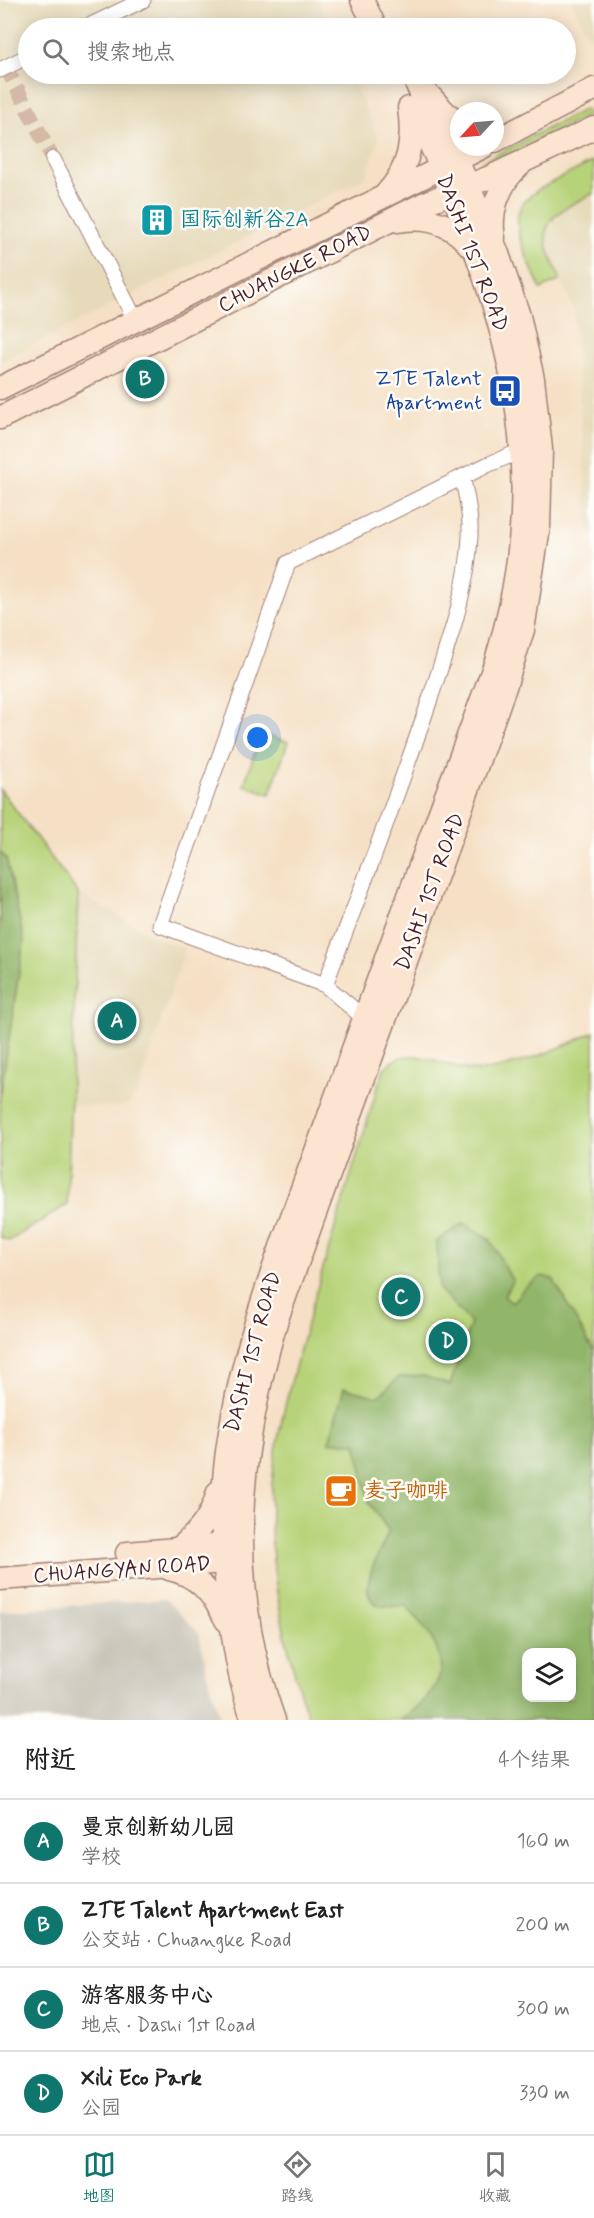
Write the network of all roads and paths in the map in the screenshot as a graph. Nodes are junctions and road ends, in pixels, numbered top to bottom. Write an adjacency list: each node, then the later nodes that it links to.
1 (143, 0): 4 (street)
2 (362, 0): 5 (main road)
3 (378, 0): 6 (main road)
4 (106, 18)
5 (371, 18)
6 (386, 18)
7 (18, 59): 8 (street)
8 (2, 65)
9 (406, 84): 25 (main road)
10 (407, 84): 23 (main road, DASHI 1ST ROAD)
11 (408, 84): 15 (main road, DASHI 1ST ROAD)
12 (589, 92): 14 (main road); 16 (main road)
13 (450, 115): 15 (main road)
14 (594, 115)
15 (431, 116): 23 (main road, DASHI 1ST ROAD)
16 (522, 126): 18 (main road); 19 (main road)
17 (594, 128): 22 (main road, CHUANGKE ROAD)
18 (504, 129)
19 (504, 136)
20 (466, 156): 23 (main road, CHUANGKE ROAD)
21 (53, 159): 28 (street)
22 (523, 162): 24 (main road, CHUANGKE ROAD); 27 (main road)
23 (449, 165): 24 (main road, DASHI 1ST ROAD); 25 (main road, CHUANGKE ROAD)
24 (459, 189): 26 (main road, CHUANGKE ROAD); 27 (main road, DASHI 1ST ROAD)
25 (377, 201): 28 (main road, CHUANGKE ROAD)
26 (384, 224): 27 (main road); 30 (main road, CHUANGKE ROAD)
27 (489, 258): 31 (main road, DASHI 1ST ROAD); 37 (main road, DASHI 1ST ROAD)
28 (136, 321): 29 (main road, CHUANGKE ROAD)
29 (0, 388)
30 (0, 417)
31 (521, 451): 32 (street); 34 (main road, DASHI 1ST ROAD)
32 (462, 477): 33 (street); 33 (street)
33 (325, 985): 34 (street)
34 (364, 1018): 35 (main road, DASHI 1ST ROAD)
35 (225, 1467): 36 (main road); 37 (main road, DASHI 1ST ROAD)
36 (178, 1549): 37 (main road, CHUANGYAN ROAD); 38 (main road, CHUANGYAN ROAD)
37 (234, 1553): 39 (main road, CHUANGYAN ROAD); 41 (main road, DASHI 1ST ROAD); 43 (main road, DASHI 1ST ROAD)
38 (0, 1564)
39 (159, 1566): 40 (main road, CHUANGYAN ROAD); 41 (main road)
40 (0, 1579)
41 (232, 1634): 42 (main road, DASHI 1ST ROAD)
42 (253, 1720)
43 (274, 1720)

